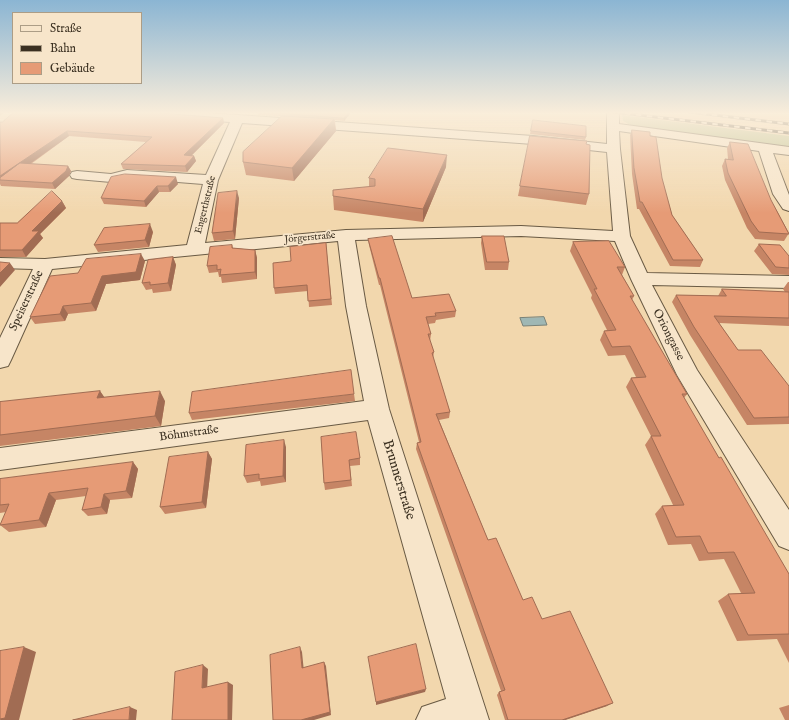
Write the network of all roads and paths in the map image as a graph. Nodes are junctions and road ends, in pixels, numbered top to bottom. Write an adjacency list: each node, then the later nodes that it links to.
1 (226, 146): 9 (street, Engerthstraße)
2 (583, 146): 6 (street)
3 (613, 146): 6 (street, Oriongasse)
4 (749, 146): 5 (street)
5 (765, 148): 7 (street); 10 (street)
6 (613, 149): 12 (street, Oriongasse)
7 (789, 151)
8 (76, 176): 9 (street)
9 (211, 180): 13 (street, Engerthstraße)
10 (789, 206)
11 (346, 235): 12 (street, Jörgerstraße); 13 (street, Jörgerstraße); 19 (street, Brunnerstraße)
12 (622, 236): 16 (street, Oriongasse)
13 (195, 249): 15 (street, Jörgerstraße)
14 (0, 263): 15 (street, Jörgerstraße)
15 (45, 264): 18 (street, Speiserstraße)
16 (640, 279): 17 (street); 21 (street, Oriongasse)
17 (789, 282)
18 (0, 360)
19 (377, 409): 20 (street, Böhmstraße); 23 (street, Brunnerstraße)
20 (0, 459)
21 (779, 504): 22 (street, Oriongasse)
22 (789, 536)
23 (457, 717)

